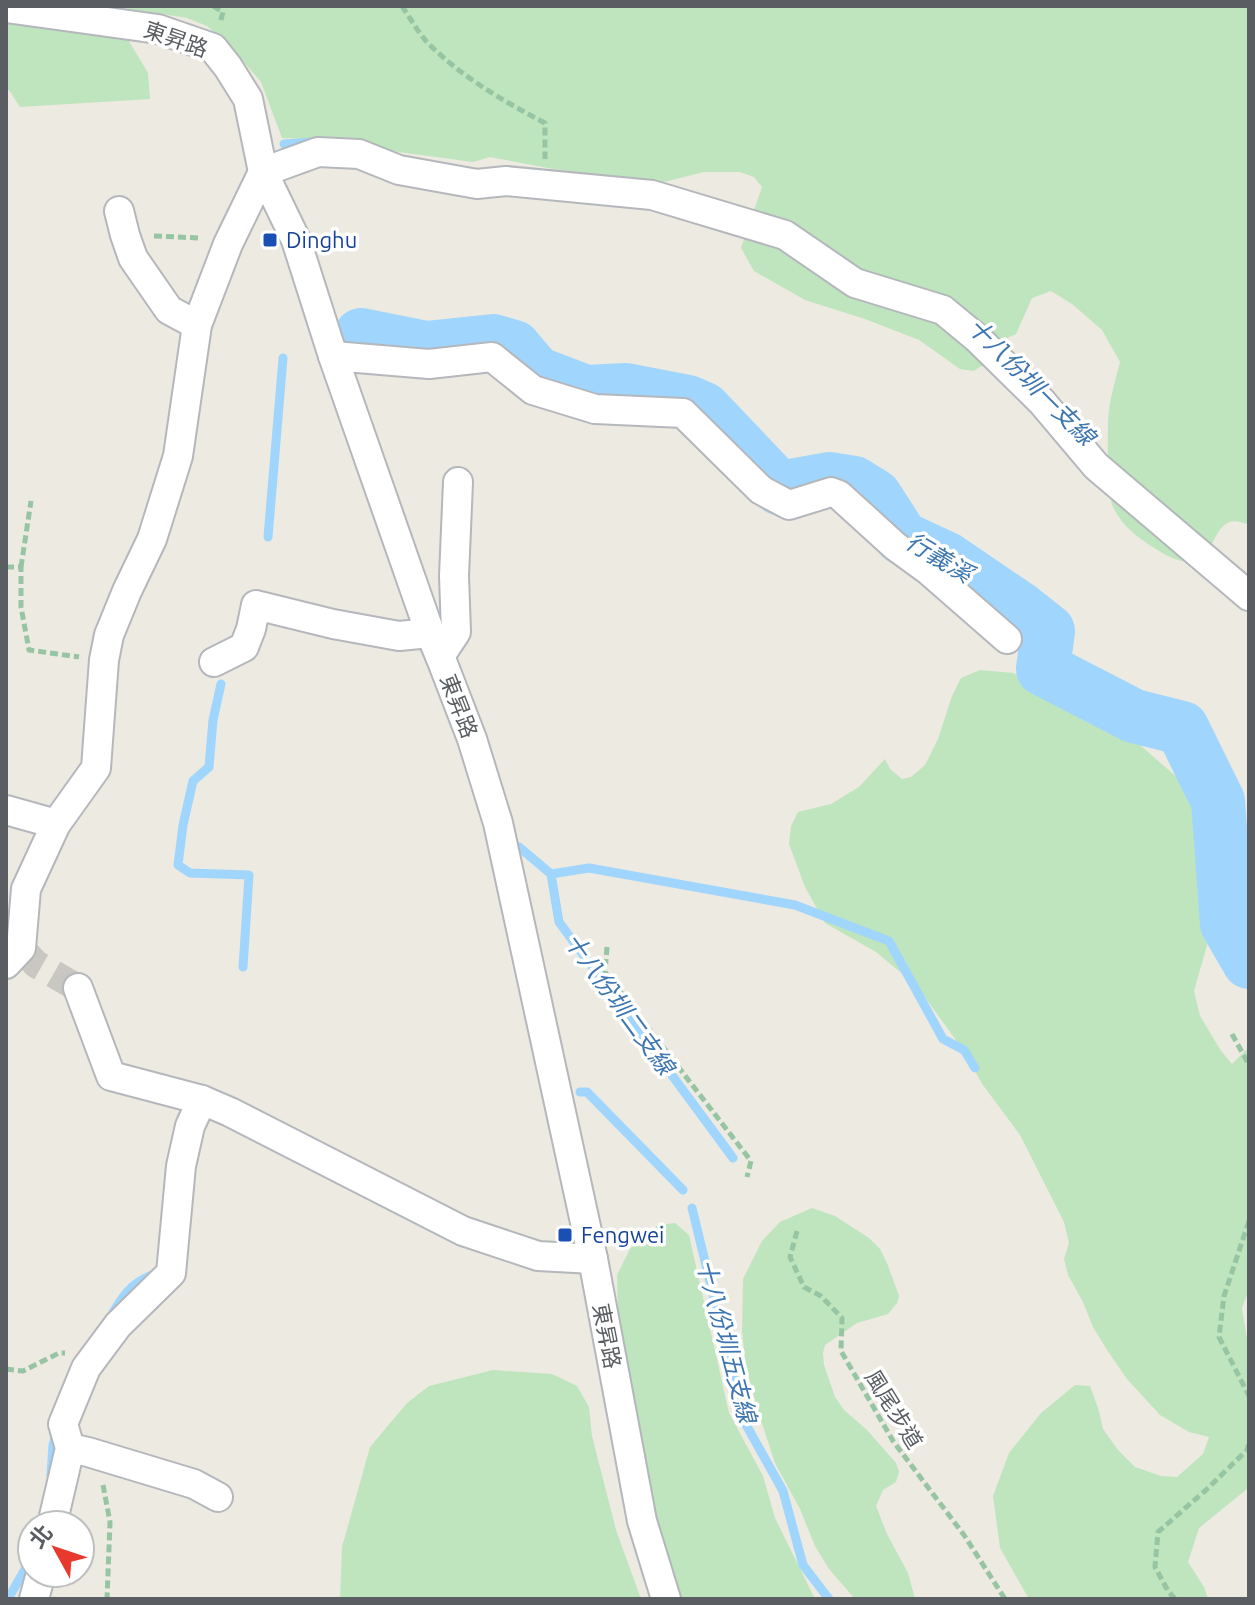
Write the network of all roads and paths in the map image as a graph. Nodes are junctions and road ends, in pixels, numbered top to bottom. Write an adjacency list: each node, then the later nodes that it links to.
1 (402, 6): 3 (path)
2 (6, 8): 4 (street, 東昇路)
3 (545, 123)
4 (263, 172): 6 (street); 8 (street, 東昇路); 13 (street)
5 (122, 223): 6 (path); 7 (street)
6 (228, 244): 7 (street)
7 (197, 325): 16 (street)
8 (333, 356): 14 (street); 15 (street, 東昇路)
9 (458, 482): 15 (street)
10 (31, 501): 12 (path)
11 (6, 567): 12 (path)
12 (21, 567): 16 (path)
13 (1249, 596)
14 (1007, 639)
15 (435, 645): 17 (street); 29 (street, 東昇路)
16 (104, 660): 19 (street)
17 (214, 662)
18 (6, 810): 19 (street)
19 (56, 824): 21 (street)
20 (607, 947): 26 (path)
21 (6, 964)
22 (78, 988): 25 (street)
23 (1232, 1034): 24 (path)
24 (1249, 1065)
25 (202, 1100): 29 (street); 34 (street)
26 (747, 1177)
27 (1249, 1221): 32 (path)
28 (797, 1231): 40 (path, 風尾步道)
29 (593, 1259): 39 (street, 東昇路)
30 (71, 1353): 31 (path)
31 (6, 1369)
32 (1249, 1396)
33 (1249, 1443): 41 (path)
34 (70, 1448): 35 (street); 37 (street)
35 (103, 1456): 36 (street); 38 (path)
36 (218, 1497)
37 (56, 1509)
38 (107, 1599)
39 (666, 1599)
40 (1005, 1599)
41 (1175, 1599)

